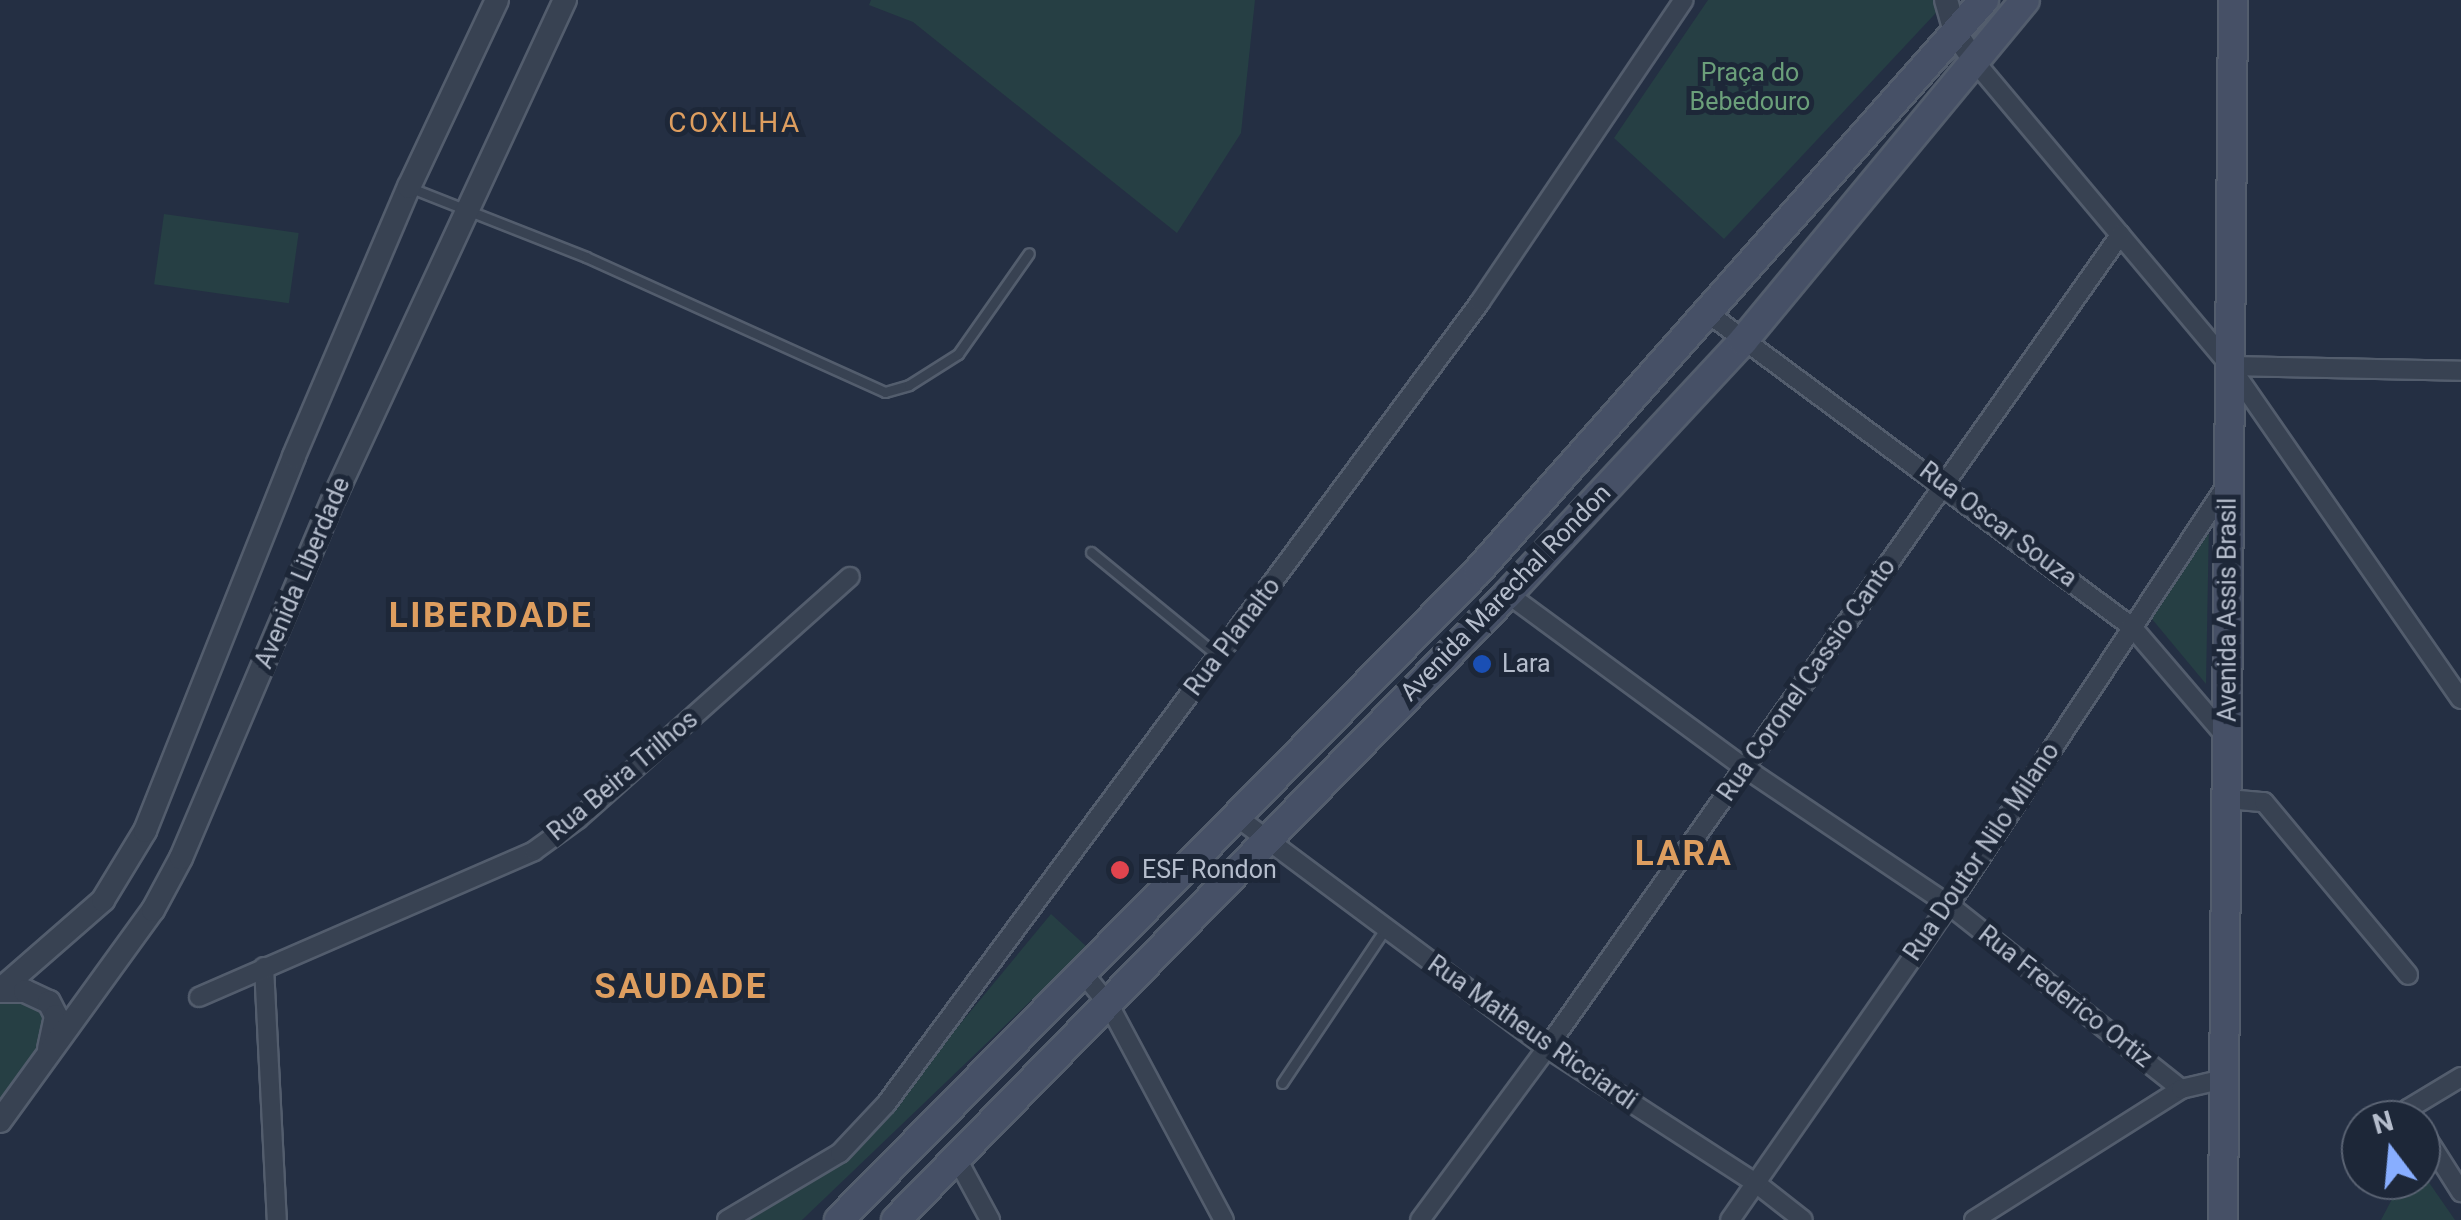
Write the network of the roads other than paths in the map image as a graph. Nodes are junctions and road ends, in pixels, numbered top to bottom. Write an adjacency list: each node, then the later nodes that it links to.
1 (497, 0): 10 (street, Avenida Liberdade)
2 (1684, 0): 24 (street, Rua Planalto)
3 (1946, 0): 8 (street)
4 (1984, 0): 8 (main road, Avenida Marechal Rondon)
5 (2025, 0): 9 (main road, Avenida Marechal Rondon)
6 (2234, 0): 16 (main road, Avenida Assis Brasil)
7 (559, 2): 11 (street, Avenida Liberdade)
8 (1956, 34): 9 (street); 14 (main road, Avenida Marechal Rondon)
9 (1976, 63): 12 (street); 15 (main road, Avenida Marechal Rondon)
10 (409, 187): 11 (lane); 36 (street, Avenida Liberdade)
11 (467, 210): 13 (lane); 40 (street, Avenida Liberdade)
12 (2120, 235): 16 (street); 19 (street, Rua Coronel Cassio Canto)
13 (1029, 253)
14 (1709, 314): 15 (street); 29 (main road, Avenida Marechal Rondon)
15 (1743, 341): 19 (street, Rua Oscar Souza); 22 (main road, Avenida Marechal Rondon)
16 (2230, 366): 17 (street); 18 (main road, Avenida Assis Brasil); 25 (street)
17 (2461, 372)
18 (2229, 481): 23 (street, Rua Doutor Nilo Milano); 26 (main road, Avenida Assis Brasil)
19 (1944, 484): 23 (street, Rua Oscar Souza); 27 (street, Rua Coronel Cassio Canto)
20 (1091, 552): 24 (lane)
21 (850, 576): 33 (street, Rua Beira Trilhos)
22 (1508, 594): 27 (street, Rua Frederico Ortiz); 30 (main road, Avenida Marechal Rondon)
23 (2132, 627): 26 (street, Rua Oscar Souza); 31 (street, Rua Doutor Nilo Milano)
24 (1218, 656): 52 (street, Rua Planalto)
25 (2461, 699)
26 (2227, 738): 28 (main road, Avenida Assis Brasil)
27 (1746, 768): 31 (street, Rua Frederico Ortiz); 39 (street, Rua Coronel Cassio Canto)
28 (2226, 798): 35 (street); 42 (main road, Avenida Assis Brasil)
29 (1236, 817): 30 (street); 34 (main road, Avenida Marechal Rondon)
30 (1265, 841): 32 (street, Rua Matheus Ricciardi); 38 (main road, Avenida Marechal Rondon)
31 (1949, 905): 44 (street, Rua Frederico Ortiz); 49 (street, Rua Doutor Nilo Milano)
32 (1386, 929): 39 (street, Rua Matheus Ricciardi); 43 (lane)
33 (264, 966): 37 (street, Rua Beira Trilhos); 51 (street)
34 (1084, 974): 38 (street); 53 (main road, Avenida Marechal Rondon)
35 (2408, 974)
36 (0, 990): 40 (street)
37 (198, 997)
38 (1108, 1005): 47 (main road, Avenida Marechal Rondon); 56 (street)
39 (1547, 1048): 49 (street, Rua Matheus Ricciardi); 57 (street, Rua Coronel Cassio Canto)
40 (44, 1066): 46 (street, Avenida Liberdade)
41 (2461, 1077): 45 (street)
42 (2224, 1079): 44 (street); 61 (main road, Avenida Assis Brasil)
43 (1282, 1083)
44 (2181, 1088): 60 (street)
45 (2431, 1100)
46 (0, 1121)
47 (956, 1157): 54 (main road, Avenida Marechal Rondon); 55 (street)
48 (2441, 1160): 50 (street)
49 (1757, 1184): 58 (street, Rua Doutor Nilo Milano); 59 (street, Rua Matheus Ricciardi)
50 (2461, 1192)
51 (277, 1220)
52 (727, 1220)
53 (839, 1220)
54 (896, 1220)
55 (990, 1220)
56 (1224, 1220)
57 (1420, 1220)
58 (1730, 1220)
59 (1803, 1220)
60 (1974, 1220)
61 (2224, 1220)

